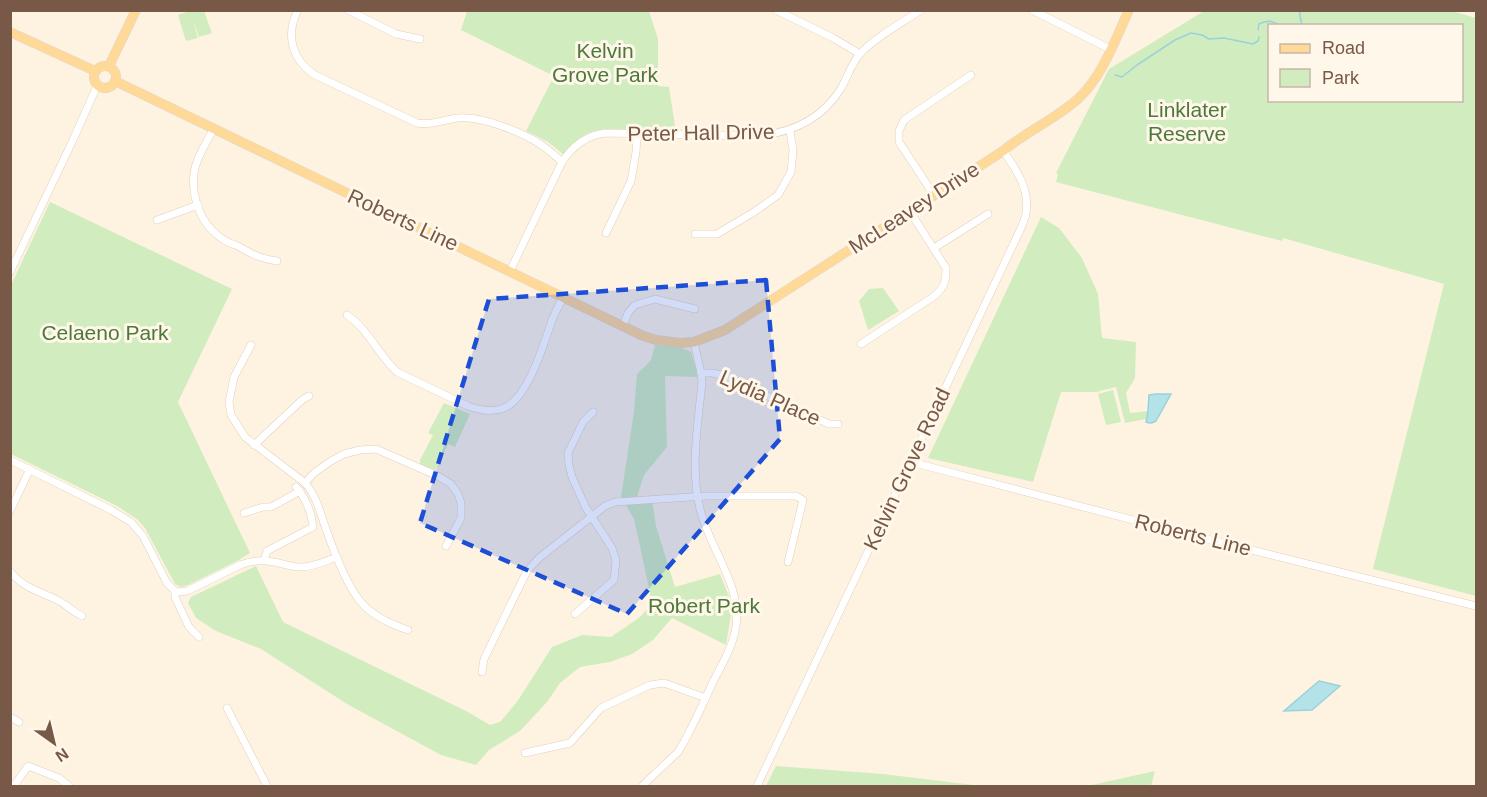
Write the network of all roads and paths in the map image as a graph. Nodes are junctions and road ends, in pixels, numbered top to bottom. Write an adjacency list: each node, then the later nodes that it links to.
1 (136, 10): 12 (main road)
2 (298, 10): 21 (street)
3 (348, 10): 9 (street)
4 (776, 10): 11 (street)
5 (921, 10): 11 (street, Peter Hall Drive)
6 (1032, 10): 10 (street)
7 (1128, 10): 10 (main road)
8 (10, 32): 13 (main road)
9 (420, 39)
10 (1110, 49): 20 (main road, McLeavey Drive)
11 (860, 54): 18 (street, Peter Hall Drive)
12 (109, 66): 13 (main road); 15 (main road)
13 (95, 71): 16 (main road)
14 (971, 75): 22 (street)
15 (116, 81): 16 (main road); 17 (main road, Roberts Line)
16 (97, 86): 32 (street)
17 (213, 130): 23 (street); 31 (main road, Roberts Line)
18 (790, 130): 19 (street, Peter Hall Drive); 28 (street)
19 (636, 134): 21 (street, Peter Hall Drive); 27 (street)
20 (1003, 151): 22 (main road, McLeavey Drive); 46 (street, Kelvin Grove Road)
21 (562, 162): 31 (street, Peter Hall Drive)
22 (934, 195): 24 (main road, McLeavey Drive)
23 (198, 205): 26 (street); 30 (street)
24 (909, 210): 29 (street); 37 (main road, McLeavey Drive)
25 (988, 214): 29 (street)
26 (157, 220)
27 (606, 233)
28 (695, 234)
29 (934, 248): 38 (street)
30 (277, 261)
31 (510, 271): 33 (main road, Roberts Line)
32 (10, 272)
33 (563, 297): 35 (street); 36 (main road, Roberts Line)
34 (695, 309): 36 (street)
35 (347, 315)
36 (623, 326): 37 (main road, Roberts Line)
37 (694, 342): 40 (street)
38 (861, 344)
39 (251, 345): 44 (street)
40 (701, 373): 43 (street, Lydia Place); 49 (street)
41 (309, 396): 44 (street)
42 (593, 412): 52 (street)
43 (838, 424)
44 (255, 445): 48 (street)
45 (10, 460): 47 (street)
46 (911, 462): 59 (street, Roberts Line); 74 (street, Kelvin Grove Road)
47 (30, 469): 50 (street); 58 (street)
48 (305, 483): 53 (street); 54 (street)
49 (698, 496): 52 (street); 56 (street); 65 (street)
50 (10, 511)
51 (244, 513): 55 (street)
52 (591, 517): 60 (street); 64 (street)
53 (446, 546)
54 (337, 557): 55 (street); 62 (street)
55 (264, 561): 58 (street)
56 (788, 562)
57 (10, 571): 61 (street)
58 (175, 591): 63 (street)
59 (1476, 606)
60 (575, 614)
61 (82, 616)
62 (408, 630)
63 (199, 637)
64 (483, 672)
65 (706, 698): 69 (street); 73 (street)
66 (227, 708): 72 (street)
67 (10, 717): 68 (street)
68 (20, 722)
69 (525, 753)
70 (10, 784): 71 (street)
71 (69, 786)
72 (267, 786)
73 (642, 786)
74 (757, 786)

